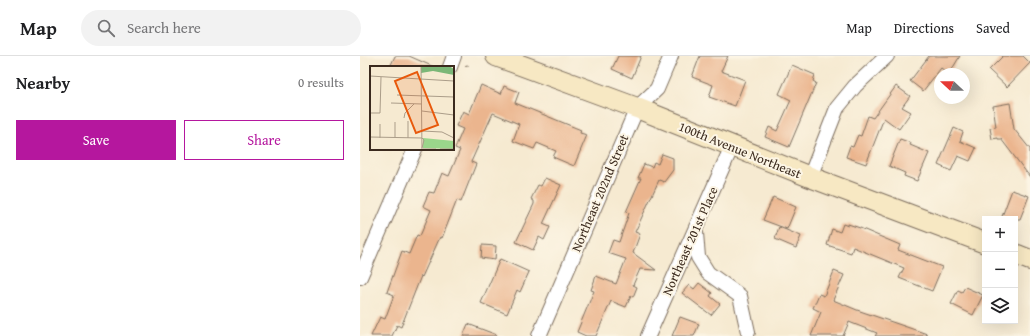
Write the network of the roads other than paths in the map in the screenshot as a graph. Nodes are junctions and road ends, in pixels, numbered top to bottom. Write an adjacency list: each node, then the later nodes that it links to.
1 (454, 56): 5 (street)
2 (496, 56): 6 (street, 100th Avenue Northeast)
3 (671, 56): 6 (street, Northeast 202nd Street)
4 (888, 56): 9 (street)
5 (450, 66)
6 (637, 108): 7 (street, 100th Avenue Northeast); 14 (street, Northeast 202nd Street)
7 (732, 146): 9 (street, 100th Avenue Northeast); 10 (street, Northeast 201st Place)
8 (415, 150): 12 (street)
9 (810, 177): 11 (street, 100th Avenue Northeast)
10 (696, 230): 13 (street); 15 (street, Northeast 201st Place)
11 (982, 242)
12 (360, 277)
13 (748, 332)
14 (539, 336)
15 (648, 336)

